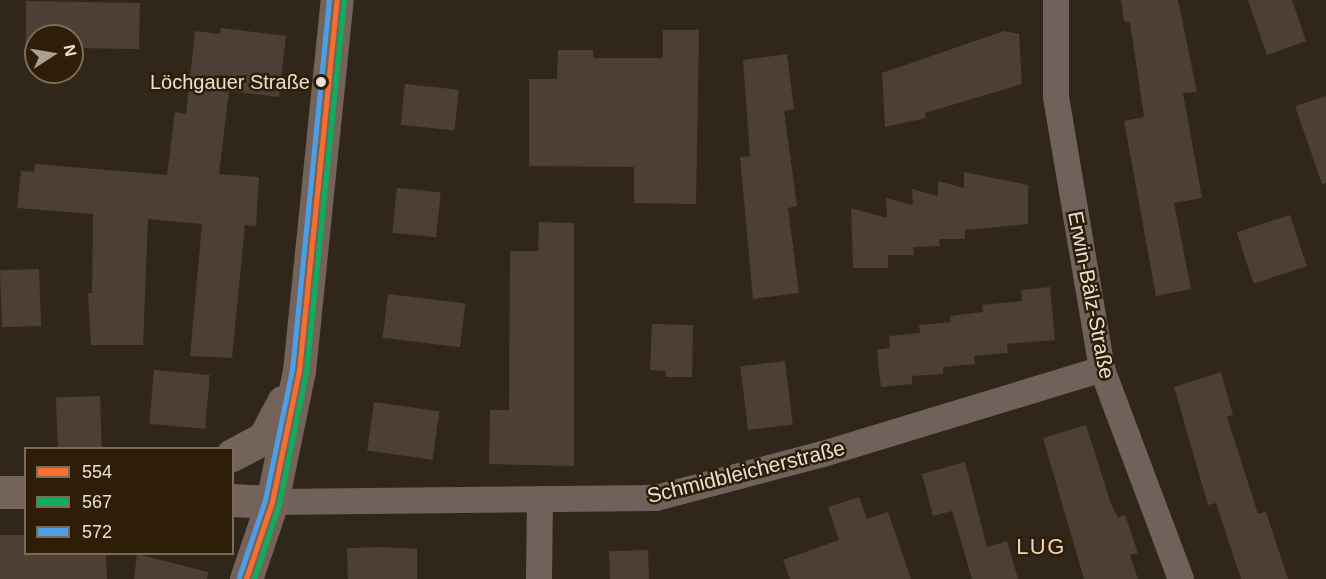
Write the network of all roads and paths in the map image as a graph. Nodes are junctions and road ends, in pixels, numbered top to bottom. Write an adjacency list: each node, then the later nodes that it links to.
1 (337, 0): 4 (main road)
2 (1056, 0): 3 (street, Erwin-Bälz-Straße)
3 (1102, 369): 9 (street, Schmidbleicherstraße); 13 (street, Erwin-Bälz-Straße)
4 (298, 371): 5 (main road); 10 (main road)
5 (234, 454)
6 (0, 492): 7 (main road)
7 (24, 492)
8 (234, 500): 10 (main road)
9 (540, 500): 10 (street, Schmidbleicherstraße); 12 (street)
10 (272, 502): 11 (main road)
11 (246, 579)
12 (539, 579)
13 (1181, 579)

